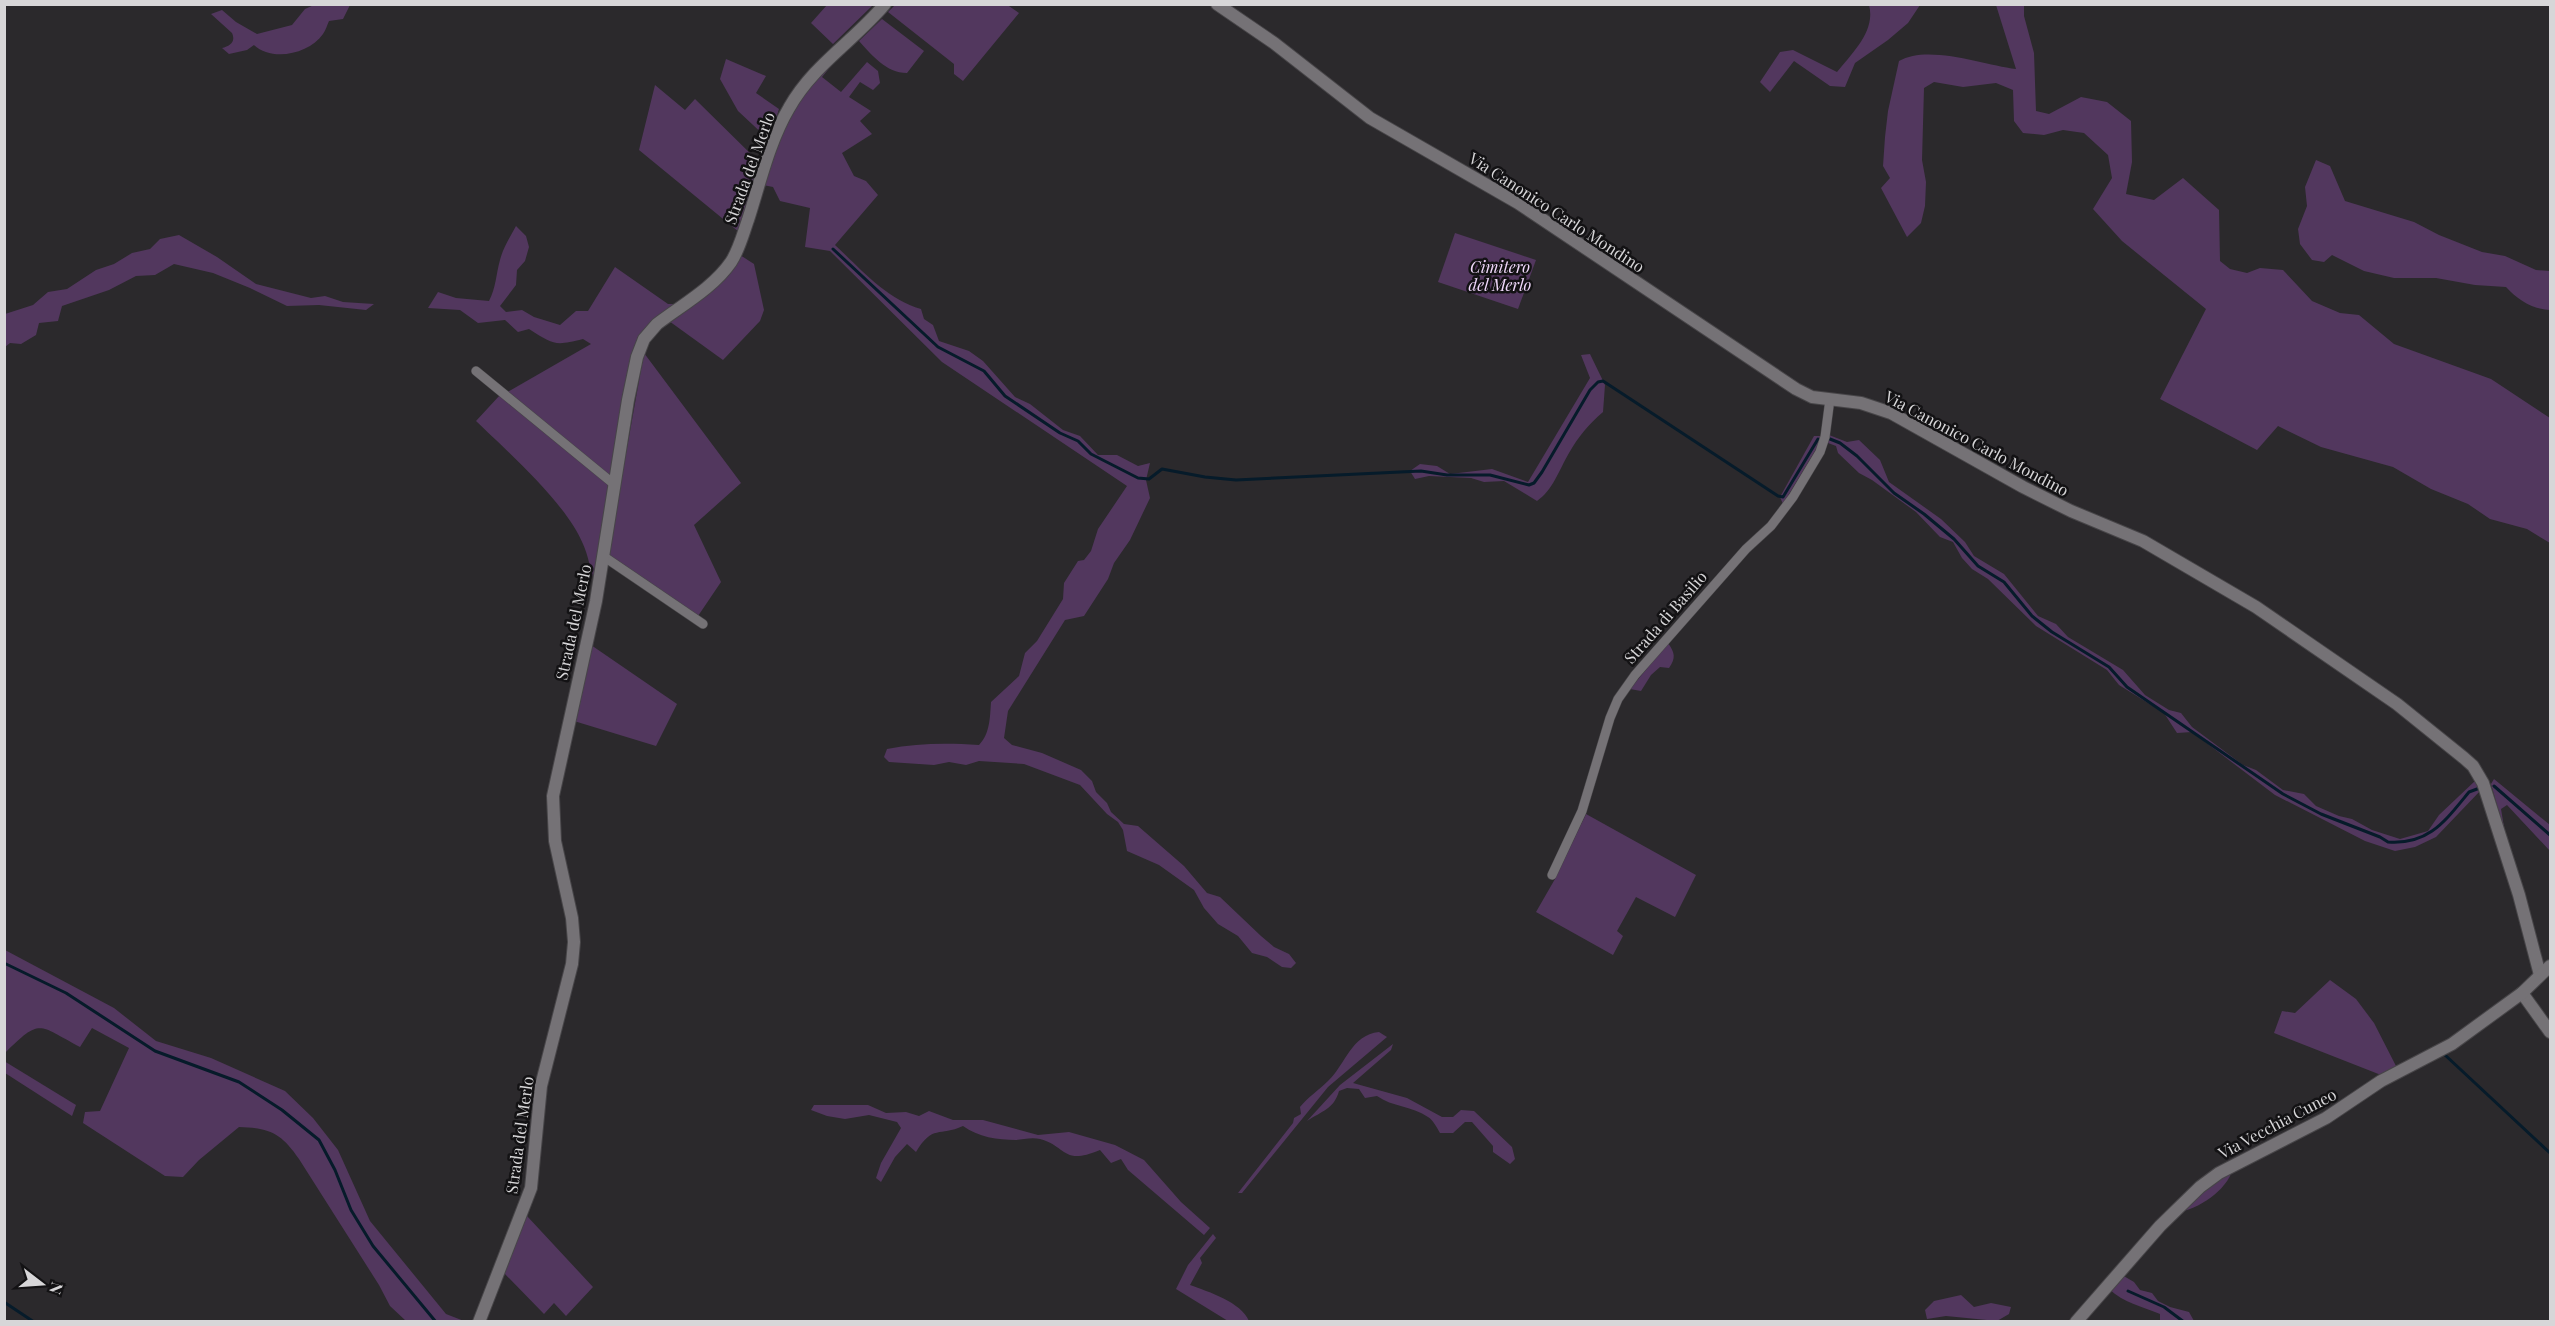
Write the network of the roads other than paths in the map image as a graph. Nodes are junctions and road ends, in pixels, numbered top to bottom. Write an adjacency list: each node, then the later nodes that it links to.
1 (885, 4): 5 (street, Strada del Merlo)
2 (1216, 4): 4 (street, Via Canonico Carlo Mondino)
3 (476, 371): 5 (street)
4 (1830, 399): 8 (street, Strada di Basilio); 10 (street, Via Canonico Carlo Mondino)
5 (615, 485): 6 (street, Strada del Merlo)
6 (603, 556): 7 (street); 13 (street, Strada del Merlo)
7 (703, 624)
8 (1552, 875)
9 (2550, 966): 10 (street, Via Vecchia Cuneo)
10 (2540, 975): 11 (street, Via Vecchia Cuneo)
11 (2522, 993): 12 (street); 14 (street, Via Vecchia Cuneo)
12 (2550, 1032)
13 (479, 1322)
14 (2076, 1322)

